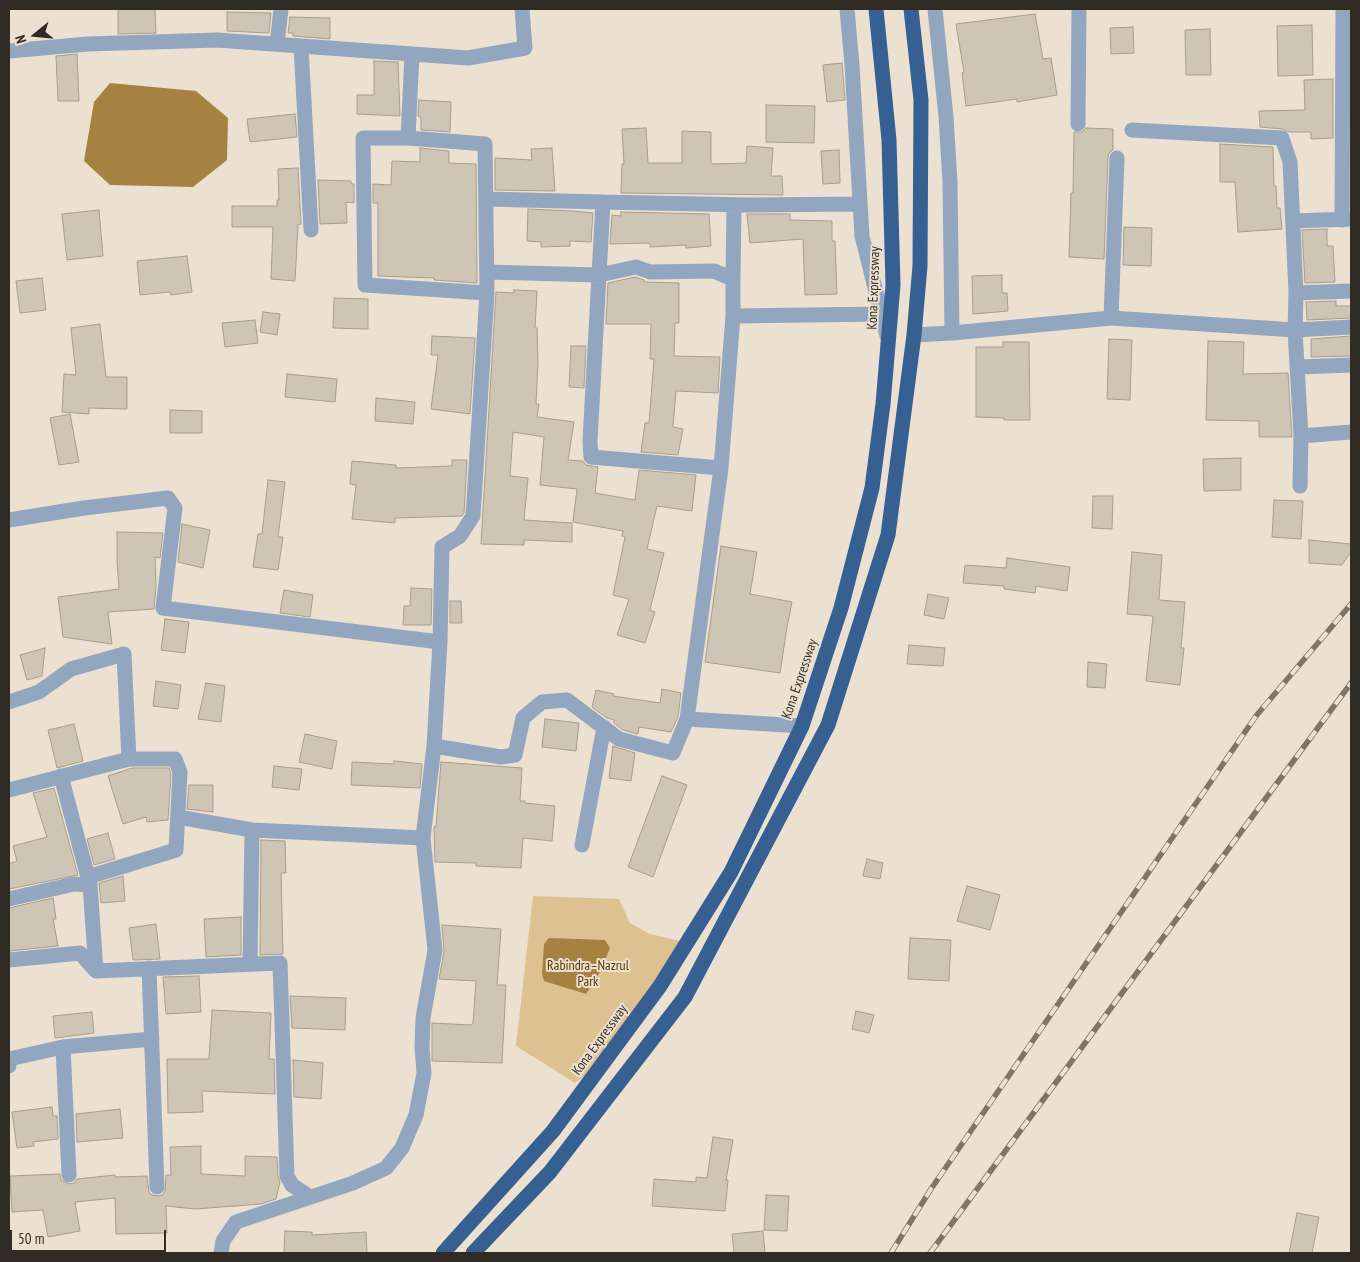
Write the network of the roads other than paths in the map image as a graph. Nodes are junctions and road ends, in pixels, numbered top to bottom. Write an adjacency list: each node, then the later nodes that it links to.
1 (280, 9): 9 (street)
2 (522, 9): 12 (street)
3 (847, 9): 19 (street)
4 (876, 9): 37 (highway, Kona Expressway)
5 (911, 9): 36 (highway)
6 (935, 9): 35 (street)
7 (1079, 9): 13 (street)
8 (1343, 9): 21 (street)
9 (277, 44): 10 (street); 11 (street)
10 (300, 46): 12 (street); 23 (street)
11 (9, 51)
12 (412, 54): 15 (street)
13 (1078, 124)
14 (1132, 130): 22 (street)
15 (408, 138): 17 (street); 28 (street)
16 (1117, 158): 32 (street)
17 (486, 199): 18 (street); 24 (street)
18 (603, 202): 20 (street); 25 (street)
19 (860, 204): 20 (street); 30 (street)
20 (734, 205): 26 (street)
21 (1346, 220): 22 (street)
22 (1293, 221): 29 (street)
23 (311, 230)
24 (487, 272): 25 (street); 28 (street)
25 (599, 275): 26 (street); 42 (street)
26 (733, 279): 31 (street)
27 (1351, 291): 29 (street)
28 (487, 293): 45 (street)
29 (1296, 293): 34 (street)
30 (882, 314): 31 (street); 37 (street)
31 (733, 316): 42 (street)
32 (1112, 318): 34 (street); 35 (street)
33 (1351, 328): 34 (street)
34 (1296, 330): 39 (street)
35 (952, 333): 36 (street)
36 (914, 335): 72 (highway)
37 (889, 341): 48 (highway, Kona Expressway)
38 (1351, 365): 39 (street)
39 (1299, 367): 41 (street)
40 (1351, 432): 41 (street)
41 (1302, 436): 43 (street)
42 (721, 468): 47 (street)
43 (1300, 486)
44 (9, 520): 45 (street)
45 (440, 642): 50 (street)
46 (9, 702): 51 (street)
47 (687, 719): 48 (street); 49 (street)
48 (802, 726): 71 (highway, Kona Expressway)
49 (604, 727): 50 (street); 57 (street)
50 (434, 746): 56 (street)
51 (128, 759): 52 (street); 54 (street)
52 (62, 776): 53 (street); 58 (street)
53 (9, 790)
54 (178, 817): 55 (street); 58 (street)
55 (252, 830): 56 (street); 61 (street)
56 (423, 838): 69 (street)
57 (582, 845)
58 (89, 881): 59 (street); 63 (street)
59 (9, 899)
60 (9, 960): 63 (street)
61 (250, 964): 62 (street); 69 (street)
62 (149, 968): 63 (street); 64 (street)
63 (96, 971)
64 (152, 1039): 65 (street); 68 (street)
65 (64, 1047): 66 (street); 67 (street)
66 (9, 1066)
67 (69, 1175)
68 (157, 1187)
69 (310, 1197): 70 (street)
70 (221, 1253)
71 (443, 1253)
72 (473, 1253)

